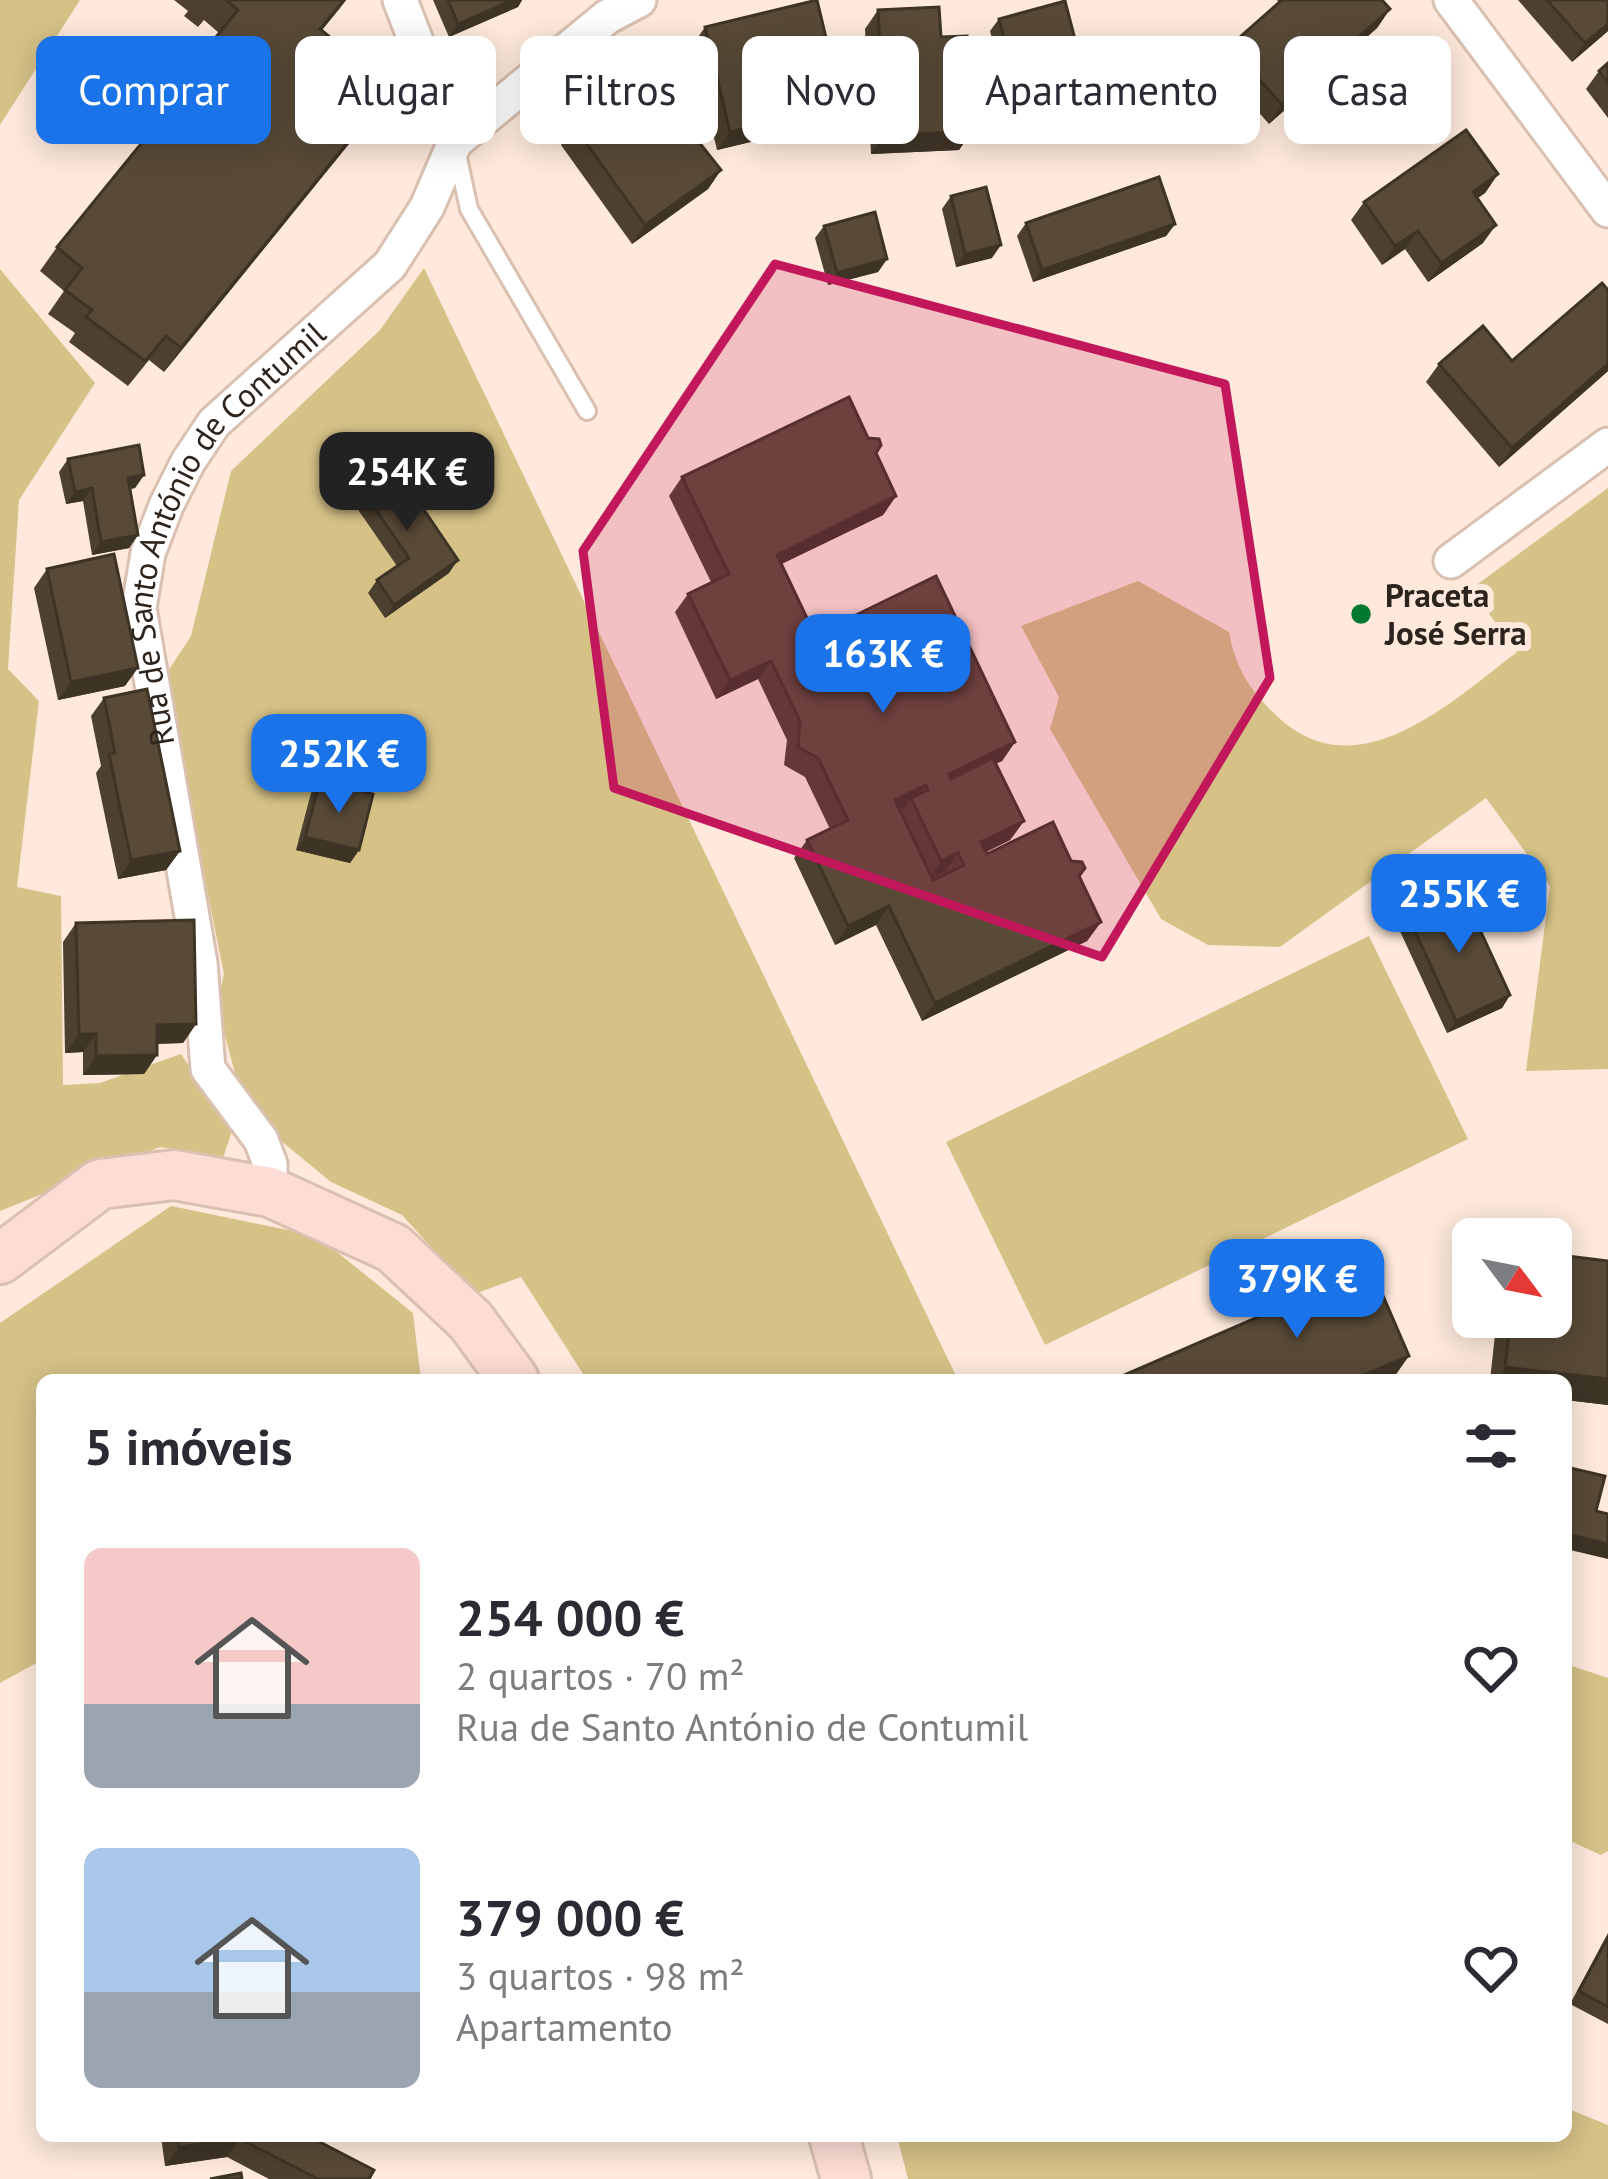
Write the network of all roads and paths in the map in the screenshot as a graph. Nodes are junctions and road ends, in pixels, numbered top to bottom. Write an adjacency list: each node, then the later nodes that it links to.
1 (400, 0): 4 (street)
2 (639, 0): 5 (street, Rua de Santo António de Contumil)
3 (1451, 0): 8 (street)
4 (414, 36)
5 (496, 108)
6 (454, 144): 12 (street, Rua de Santo António de Contumil)
7 (455, 144): 9 (lane)
8 (1608, 210)
9 (587, 411)
10 (1608, 445): 11 (street)
11 (1451, 561)
12 (270, 1192): 13 (street); 14 (street)
13 (0, 1259)
14 (510, 1374)
15 (836, 2142): 16 (street)
16 (846, 2179)

